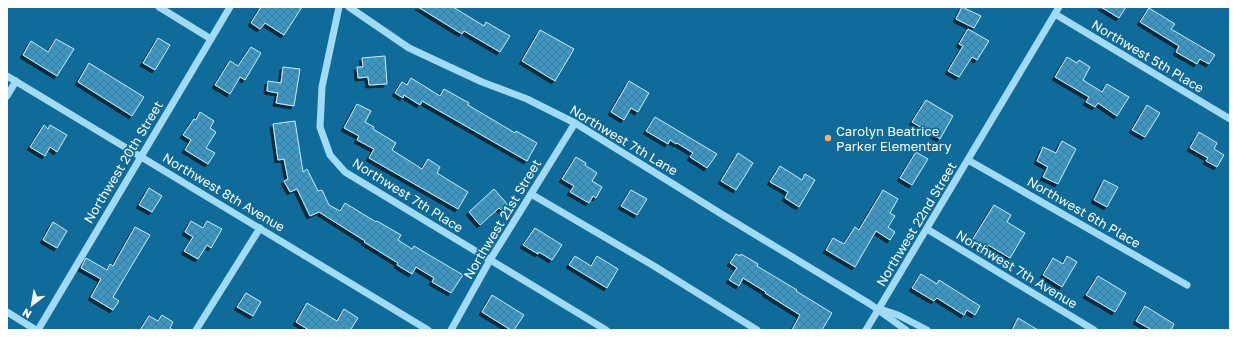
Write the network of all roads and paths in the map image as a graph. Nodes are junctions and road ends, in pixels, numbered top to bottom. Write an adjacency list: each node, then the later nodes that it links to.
1 (159, 7): 7 (street)
2 (230, 7): 7 (street, Northwest 20th Street)
3 (339, 7): 18 (street, Northwest 7th Place)
4 (349, 7): 12 (street, Northwest 7th Lane)
5 (1059, 7): 6 (street, Northwest 22nd Street)
6 (1055, 14): 11 (street, Northwest 5th Place); 14 (street, Northwest 22nd Street)
7 (211, 39): 13 (street, Northwest 20th Street)
8 (7, 76): 9 (street, Northwest 8th Avenue)
9 (16, 81): 10 (street); 13 (street, Northwest 8th Avenue)
10 (7, 96)
11 (1230, 119)
12 (575, 123): 15 (street, Northwest 21st Street); 20 (street, Northwest 7th Lane)
13 (141, 156): 16 (street, Northwest 8th Avenue); 22 (street, Northwest 20th Street)
14 (968, 160): 17 (street, Northwest 22nd Street); 19 (street, Northwest 6th Place)
15 (531, 194): 18 (street, Northwest 21st Street); 27 (street)
16 (260, 228): 23 (street); 24 (street, Northwest 8th Avenue)
17 (927, 229): 20 (street, Northwest 22nd Street); 31 (street, Northwest 7th Avenue)
18 (490, 260): 25 (street, Northwest 21st Street); 26 (street, Northwest 7th Place)
19 (1187, 286)
20 (878, 309): 28 (street, Northwest 22nd Street); 29 (street, Northwest 7th Lane); 30 (street, Northwest 7th Lane)
21 (7, 312): 22 (street)
22 (37, 330)
23 (196, 330)
24 (428, 330)
25 (451, 330)
26 (606, 330)
27 (757, 330)
28 (866, 330)
29 (906, 330)
30 (927, 330)
31 (1094, 330)

